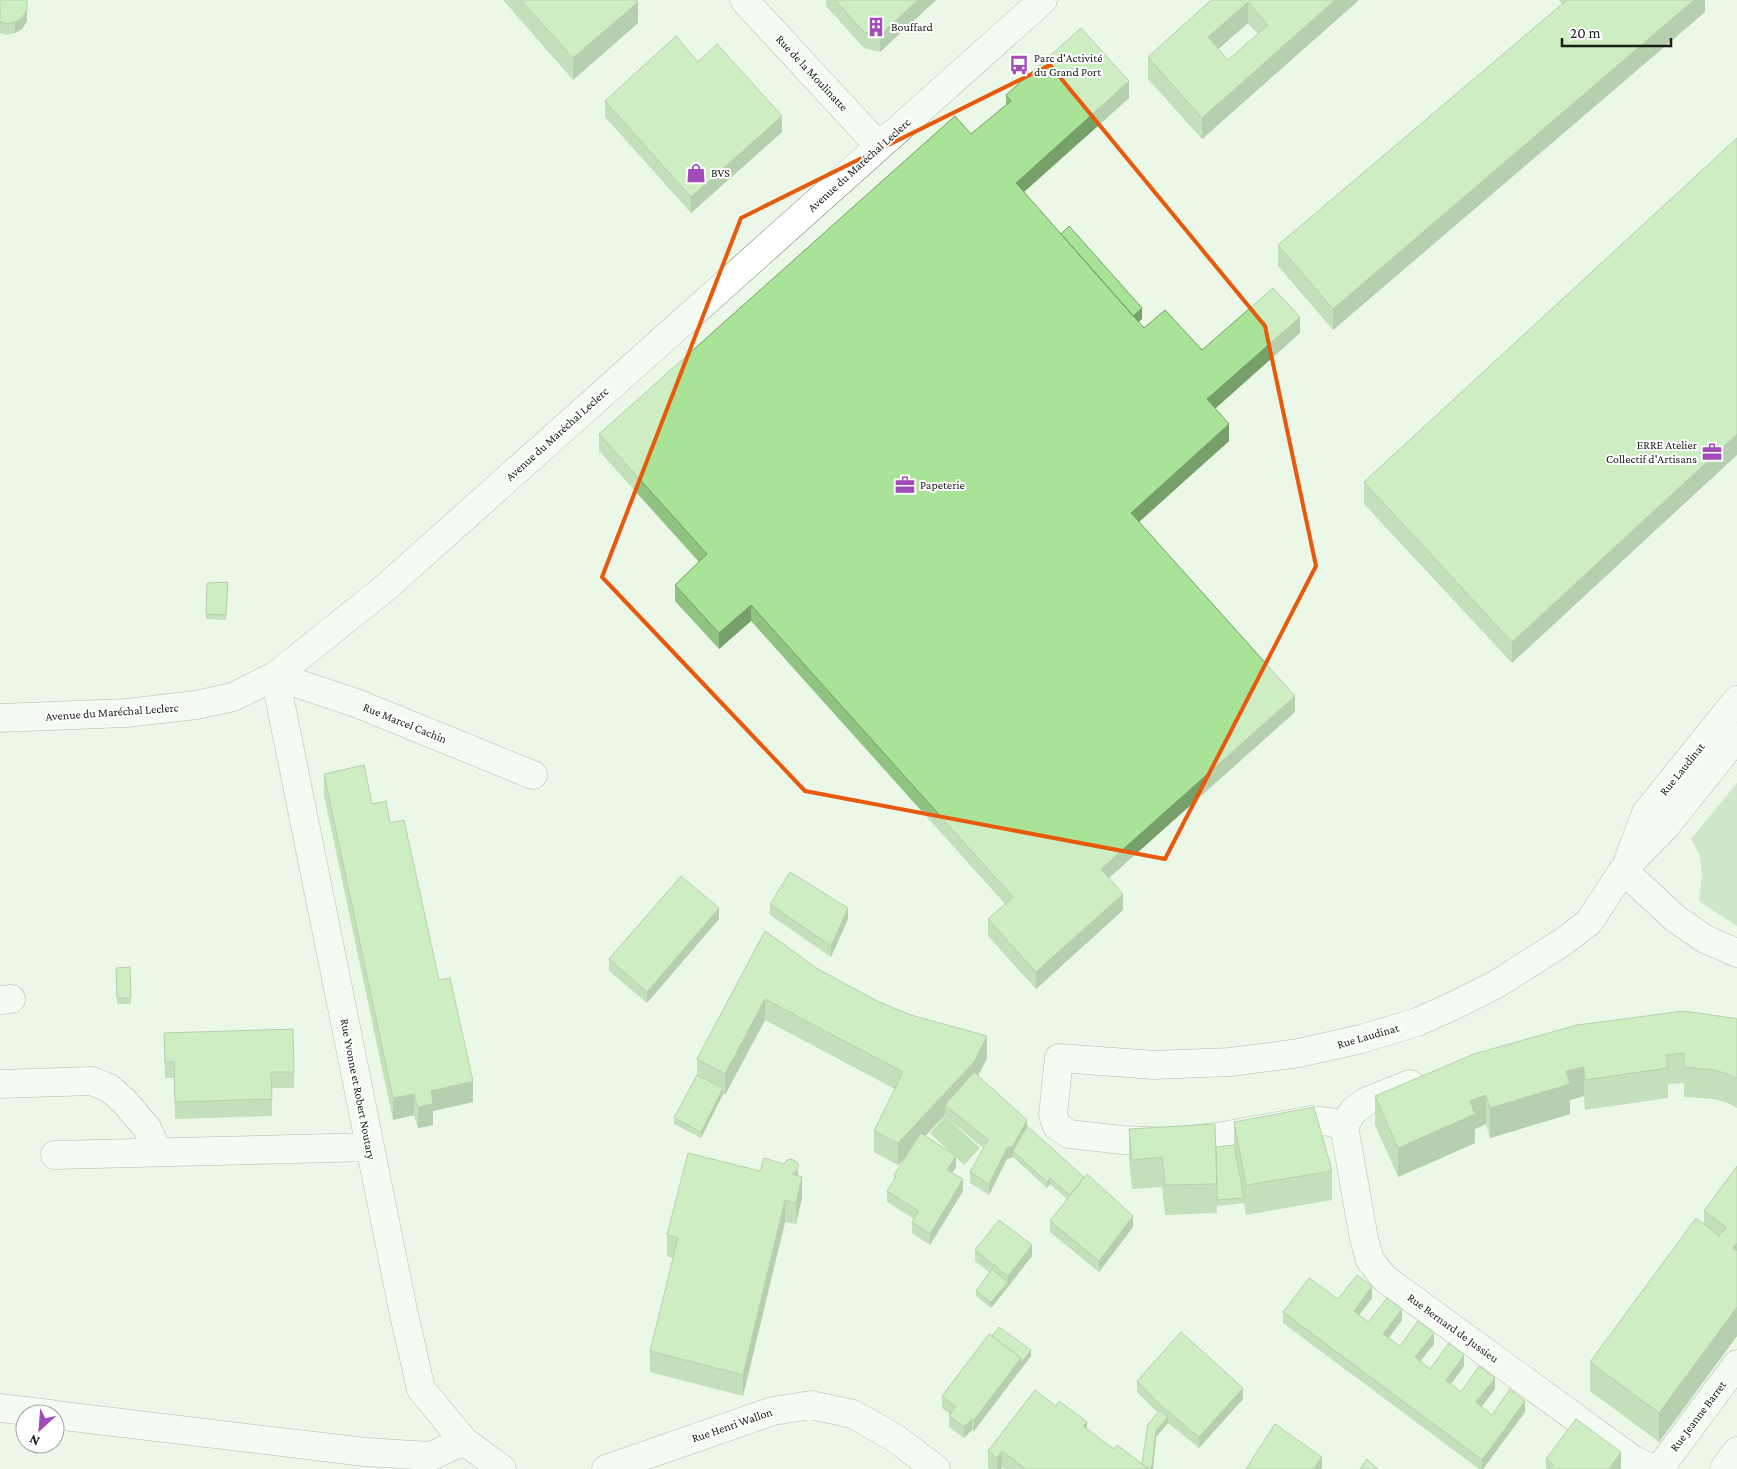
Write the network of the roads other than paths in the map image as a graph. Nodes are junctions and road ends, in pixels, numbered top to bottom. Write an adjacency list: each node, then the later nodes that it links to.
1 (744, 0): 3 (street, Rue de la Moulinatte)
2 (1044, 0): 3 (street, Avenue du Maréchal Leclerc)
3 (879, 146): 4 (street, Avenue du Maréchal Leclerc)
4 (275, 676): 6 (street, Avenue du Maréchal Leclerc); 8 (street, Rue Marcel Cachin); 14 (street, Rue Yvonne et Robert Noutary)
5 (1737, 700): 9 (street, Rue Laudinat)
6 (0, 718)
7 (1737, 737): 9 (street, Rue Laudinat)
8 (534, 775)
9 (1623, 870): 10 (street); 13 (street, Rue Laudinat)
10 (1737, 953)
11 (1429, 1076): 13 (street)
12 (0, 1084): 15 (street)
13 (1344, 1126): 26 (street, Rue Bernard de Jussieu)
14 (370, 1147): 15 (street); 21 (street, Rue Yvonne et Robert Noutary)
15 (158, 1152): 16 (street)
16 (55, 1155)
17 (1737, 1364): 27 (street, Rue Jeanne Barret)
18 (0, 1408): 19 (street)
19 (15, 1410)
20 (65, 1416): 21 (street)
21 (464, 1441): 23 (street, Rue Yvonne et Robert Noutary)
22 (1737, 1451): 28 (street)
23 (502, 1469)
24 (606, 1469): 25 (street, Rue Henri Wallon)
25 (936, 1469)
26 (1653, 1469)
27 (1659, 1469)
28 (1724, 1469)

